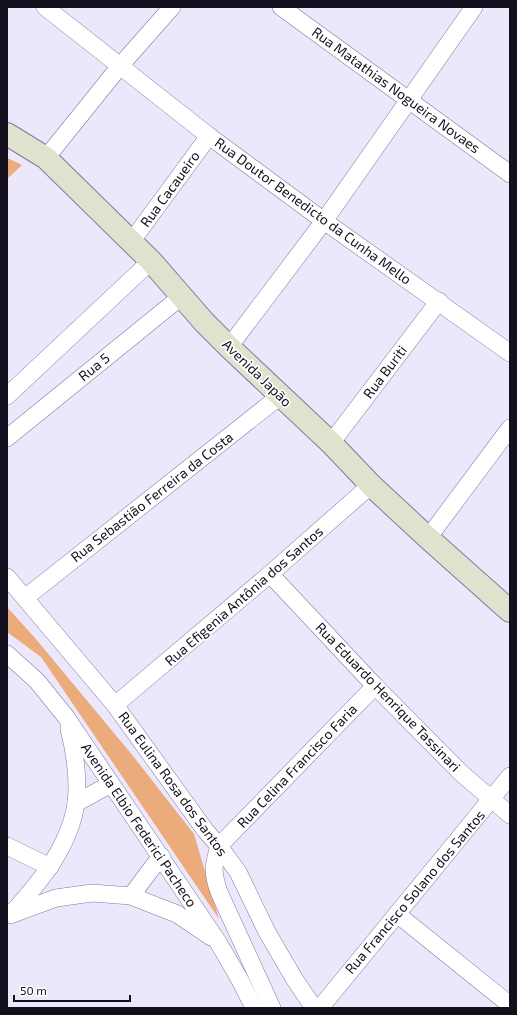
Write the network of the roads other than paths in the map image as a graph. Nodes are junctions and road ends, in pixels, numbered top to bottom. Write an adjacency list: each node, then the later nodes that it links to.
1 (45, 7): 5 (street, Rua Doutor Benedicto da Cunha Mello)
2 (172, 7): 5 (street)
3 (281, 7): 6 (street, Rua Matathias Nogueira Novaes)
4 (474, 7): 6 (street)
5 (120, 66): 8 (street, Rua Doutor Benedicto da Cunha Mello); 9 (street)
6 (409, 99): 10 (street, Rua Matathias Nogueira Novaes); 11 (street)
7 (7, 134): 9 (main road, Avenida Japão)
8 (209, 136): 11 (street, Rua Doutor Benedicto da Cunha Mello); 12 (street, Rua Cacaueiro)
9 (46, 158): 12 (main road, Avenida Japão)
10 (510, 174)
11 (324, 221): 15 (street, Rua Doutor Benedicto da Cunha Mello); 16 (street)
12 (131, 242): 13 (main road, Avenida Japão)
13 (151, 261): 14 (main road, Avenida Japão); 18 (street)
14 (182, 296): 16 (main road, Avenida Japão); 21 (street, Rua 5)
15 (439, 301): 17 (street, Rua Doutor Benedicto da Cunha Mello); 22 (street, Rua Buriti)
16 (229, 347): 19 (main road, Avenida Japão)
17 (510, 353)
18 (7, 396)
19 (280, 396): 22 (main road, Avenida Japão); 27 (street, Rua Sebastião Ferreira da Costa)
20 (510, 428): 24 (street)
21 (7, 438)
22 (331, 443): 23 (main road, Avenida Japão)
23 (371, 484): 24 (main road, Avenida Japão); 25 (street, Rua Efigenia Antônia dos Santos)
24 (428, 538): 28 (main road, Avenida Japão)
25 (270, 574): 30 (street, Rua Eduardo Henrique Tassinari); 31 (street, Rua Efigenia Antônia dos Santos)
26 (7, 577): 27 (street, Rua Eulina Rosa dos Santos)
27 (25, 598): 31 (street, Rua Eulina Rosa dos Santos)
28 (510, 611)
29 (7, 654): 32 (street, Avenida Elbio Federici Pacheco)
30 (375, 686): 35 (street, Rua Eduardo Henrique Tassinari); 39 (street, Rua Celina Francisco Faria)
31 (115, 705): 39 (street, Rua Eulina Rosa dos Santos)
32 (66, 717): 34 (street, Avenida Elbio Federici Pacheco); 36 (street)
33 (510, 776): 35 (street, Rua Francisco Solano dos Santos)
34 (111, 784): 36 (street); 40 (street, Avenida Elbio Federici Pacheco)
35 (491, 800): 37 (street, Rua Eduardo Henrique Tassinari); 43 (street, Rua Francisco Solano dos Santos)
36 (76, 803): 41 (street)
37 (510, 815)
38 (7, 846): 41 (street)
39 (219, 846): 48 (street); 49 (street, Rua Eulina Rosa dos Santos)
40 (161, 856): 42 (street); 45 (street, Avenida Elbio Federici Pacheco)
41 (50, 867): 44 (street)
42 (131, 896): 44 (street); 45 (street)
43 (397, 914): 46 (street); 50 (street, Rua Francisco Solano dos Santos)
44 (8, 916)
45 (218, 942): 47 (street, Avenida Elbio Federici Pacheco)
46 (510, 1005)
47 (254, 1008)
48 (272, 1008)
49 (314, 1008)
50 (320, 1008)

